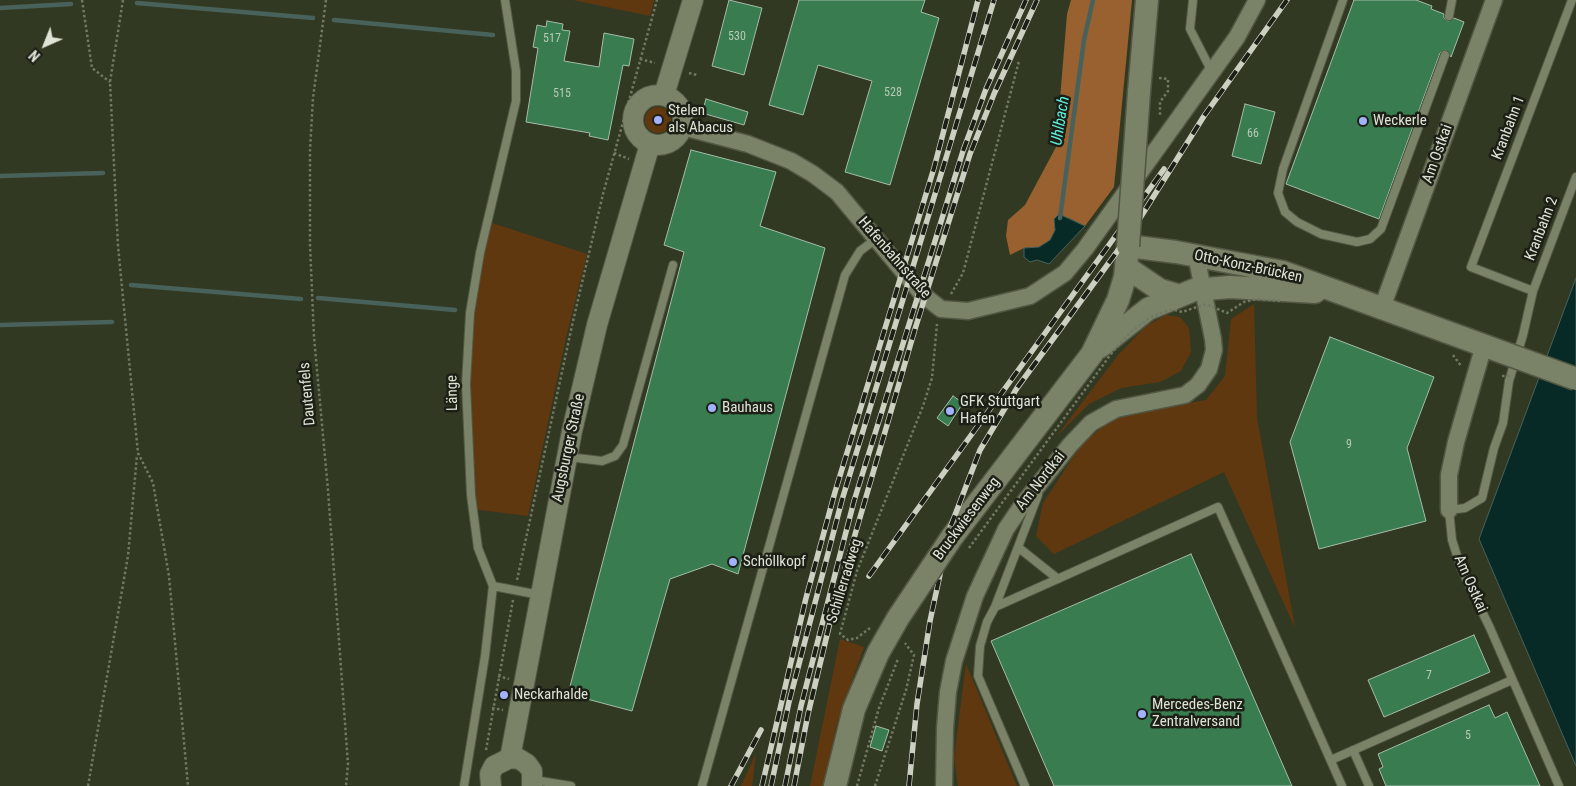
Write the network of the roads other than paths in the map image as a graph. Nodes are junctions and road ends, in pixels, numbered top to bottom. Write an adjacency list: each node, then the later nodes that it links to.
1 (505, 0): 34 (lane, Länge)
2 (692, 0): 13 (street)
3 (1147, 0): 18 (main road, bridge)
4 (1193, 0): 12 (lane)
5 (1257, 0): 12 (street, Hafenbahnstraße)
6 (1343, 0): 11 (lane)
7 (1452, 0): 10 (lane)
8 (1494, 0): 25 (street, Am Ostkai)
9 (1572, 0): 22 (lane, Kranbahn 1)
10 (1449, 16)
11 (1445, 55)
12 (1212, 72): 17 (street, Hafenbahnstraße)
13 (664, 95): 14 (street); 15 (street)
14 (683, 127): 15 (street); 17 (street, Hafenbahnstraße)
15 (650, 144): 29 (street, Augsburger Straße)
16 (1576, 177): 22 (lane, Kranbahn 2)
17 (876, 239): 45 (lane)
18 (1127, 256): 19 (main road, Otto-Konz-Brücken); 23 (main road); 27 (main road, Bruckwiesenweg)
19 (1196, 256): 21 (main road, Otto-Konz-Brücken); 24 (street, Am Nordkai)
20 (673, 265): 29 (lane)
21 (1285, 291): 24 (main road, Otto-Konz-Brücken); 25 (main road, Otto-Konz-Brücken)
22 (1533, 291): 31 (lane, Kranbahn 2)
23 (1176, 295): 24 (main road, Otto-Konz-Brücken); 27 (main road, Otto-Konz-Brücken)
24 (1205, 296): 30 (street, Am Nordkai)
25 (1373, 305): 26 (main road, Otto-Konz-Brücken)
26 (1484, 345): 28 (main road, Otto-Konz-Brücken, bridge); 31 (street, Am Ostkai)
27 (1092, 354): 46 (main road, Bruckwiesenweg, bridge)
28 (1576, 379)
29 (567, 457): 35 (street, Augsburger Straße)
30 (1048, 472): 32 (lane); 47 (street, Am Nordkai)
31 (1449, 510): 37 (lane, Am Ostkai)
32 (1019, 548): 33 (lane); 36 (lane)
33 (1058, 579): 36 (lane); 40 (lane)
34 (493, 586): 35 (lane); 42 (lane, Länge)
35 (540, 594): 39 (street, Augsburger Straße)
36 (995, 607): 48 (lane)
37 (1512, 680): 38 (lane); 51 (lane, Am Ostkai)
38 (1354, 750): 40 (lane); 50 (lane)
39 (510, 758): 41 (street); 43 (street)
40 (1331, 760): 49 (lane)
41 (533, 783): 44 (lane)
42 (464, 786)
43 (491, 786)
44 (571, 786)
45 (702, 786)
46 (835, 786)
47 (944, 786)
48 (1025, 786)
49 (1342, 786)
50 (1369, 786)
51 (1559, 786)

